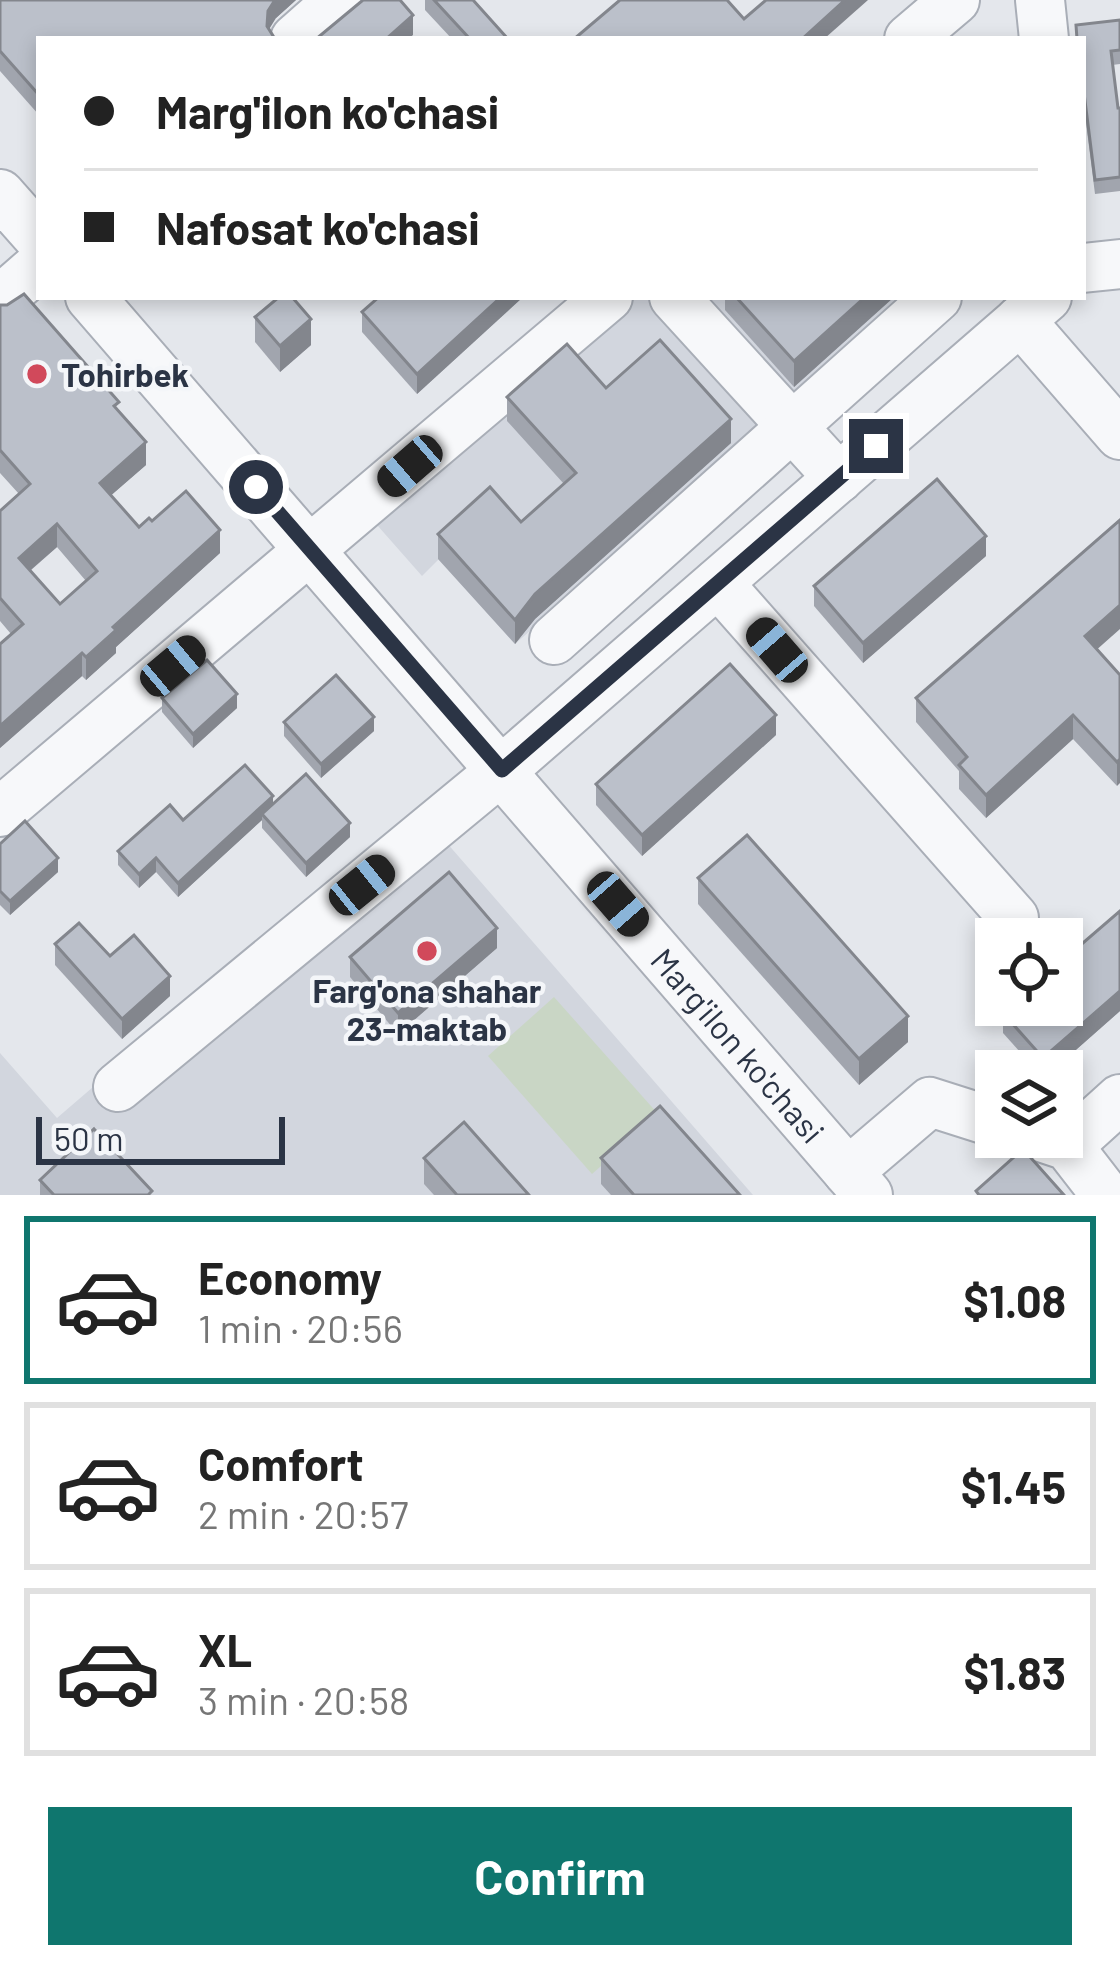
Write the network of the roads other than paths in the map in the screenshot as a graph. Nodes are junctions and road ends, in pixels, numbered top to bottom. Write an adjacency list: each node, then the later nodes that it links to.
1 (339, 0): 4 (street)
2 (955, 0): 5 (street)
3 (1040, 0): 6 (street)
4 (298, 36)
5 (913, 36)
6 (1044, 36)
7 (0, 194): 8 (street)
8 (36, 235)
9 (1120, 264): 10 (street)
10 (1086, 268)
11 (36, 269): 12 (street)
12 (0, 300)
13 (93, 300): 21 (street, Marg'ilon ko'chasi)
14 (604, 300): 21 (street)
15 (677, 300): 18 (street)
16 (934, 300): 18 (street)
17 (1034, 309): 19 (street); 20 (street)
18 (793, 425): 20 (street); 23 (street)
19 (1120, 435)
20 (839, 478): 22 (street)
21 (311, 550): 24 (street, Marg'ilon ko'chasi); 25 (street)
22 (718, 583): 24 (street); 26 (street)
23 (554, 640)
24 (502, 770): 27 (street); 32 (street, Marg'ilon ko'chasi)
25 (0, 812)
26 (1014, 917)
27 (118, 1087)
28 (1120, 1100): 30 (street)
29 (975, 1116): 32 (street)
30 (1083, 1123)
31 (1070, 1158): 33 (street)
32 (858, 1183)
33 (1106, 1195)

